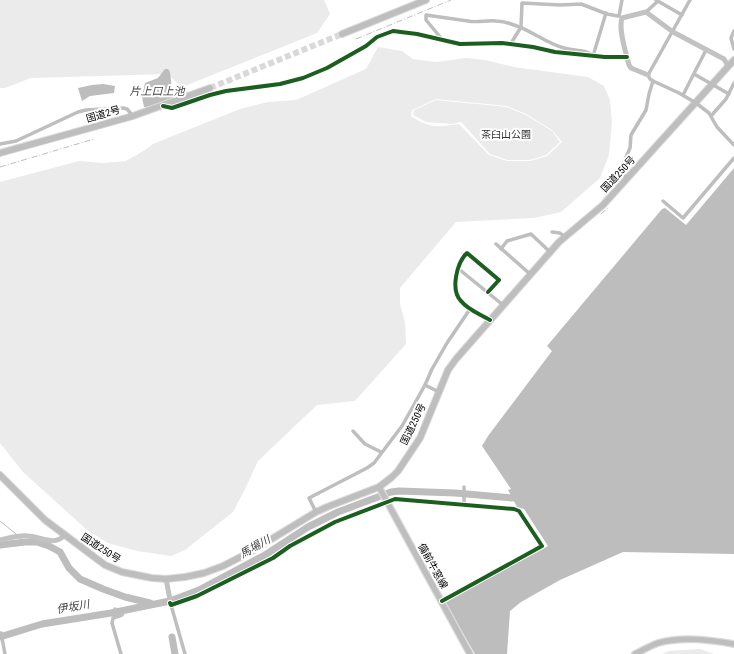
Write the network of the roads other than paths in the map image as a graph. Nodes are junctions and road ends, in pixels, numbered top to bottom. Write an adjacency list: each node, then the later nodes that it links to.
1 (426, 0): 13 (highway)
2 (622, 0): 9 (street)
3 (690, 0): 8 (street)
4 (657, 1): 6 (street); 8 (street)
5 (581, 2): 7 (street); 10 (street)
6 (646, 12): 9 (street); 11 (street)
7 (606, 13): 9 (street); 18 (street)
8 (682, 15): 11 (street)
9 (620, 17): 19 (street)
10 (521, 27): 14 (street); 15 (street); 18 (street)
11 (673, 32): 17 (street); 23 (street)
12 (734, 32): 16 (street)
13 (342, 34)
14 (442, 39): 15 (street); 31 (street)
15 (510, 45): 18 (street)
16 (734, 49)
17 (706, 50): 21 (street); 22 (street)
18 (593, 56): 19 (street)
19 (627, 57): 23 (street)
20 (734, 60): 21 (highway, 国道250号)
21 (728, 66): 26 (highway, 国道250号)
22 (694, 74): 26 (street); 29 (street)
23 (648, 75): 24 (street)
24 (653, 81): 29 (street); 38 (street)
25 (734, 83): 28 (street)
26 (712, 84): 28 (street); 30 (highway, 国道250号)
27 (210, 88): 31 (highway, 国道2号)
28 (729, 94): 33 (street)
29 (683, 95): 30 (street)
30 (696, 103): 33 (street); 38 (highway, 国道250号)
31 (163, 106): 32 (highway, 国道2号)
32 (133, 116): 34 (street); 36 (highway, 国道2号)
33 (711, 116): 35 (street)
34 (0, 144)
35 (734, 145)
36 (0, 153)
37 (734, 158): 39 (street)
38 (628, 178): 41 (highway, 国道250号)
39 (663, 201)
40 (552, 232): 41 (street)
41 (565, 237): 44 (highway, 国道250号)
42 (496, 244): 43 (street)
43 (501, 249): 44 (street); 46 (street)
44 (550, 252): 46 (highway, 国道250号)
45 (457, 269): 47 (street); 47 (street); 49 (street)
46 (530, 274): 48 (highway, 国道250号)
47 (488, 292): 48 (street)
48 (502, 305): 50 (highway, 国道250号)
49 (470, 309): 50 (street); 51 (street)
50 (490, 320): 52 (highway, 国道250号)
51 (425, 385): 52 (street); 54 (street)
52 (439, 392): 57 (highway, 国道250号)
53 (353, 432): 54 (street)
54 (381, 452): 60 (street)
55 (0, 475): 61 (highway, 国道250号)
56 (464, 487): 59 (street)
57 (380, 489): 58 (main road, 備前牛窓線); 60 (highway, 国道250号)
58 (387, 501): 59 (street); 64 (main road, 備前牛窓線); 65 (street)
59 (464, 504): 64 (street)
60 (316, 512): 63 (highway, 国道250号)
61 (64, 536): 62 (street); 63 (highway, 国道250号)
62 (0, 540)
63 (166, 579): 65 (street)
64 (442, 602): 72 (main road, 備前牛窓線)
65 (170, 604): 71 (street)
66 (123, 613): 70 (street)
67 (1, 637): 69 (street)
68 (734, 644): 73 (main road)
69 (5, 654)
70 (121, 654)
71 (184, 654)
72 (470, 654)
73 (635, 654)

